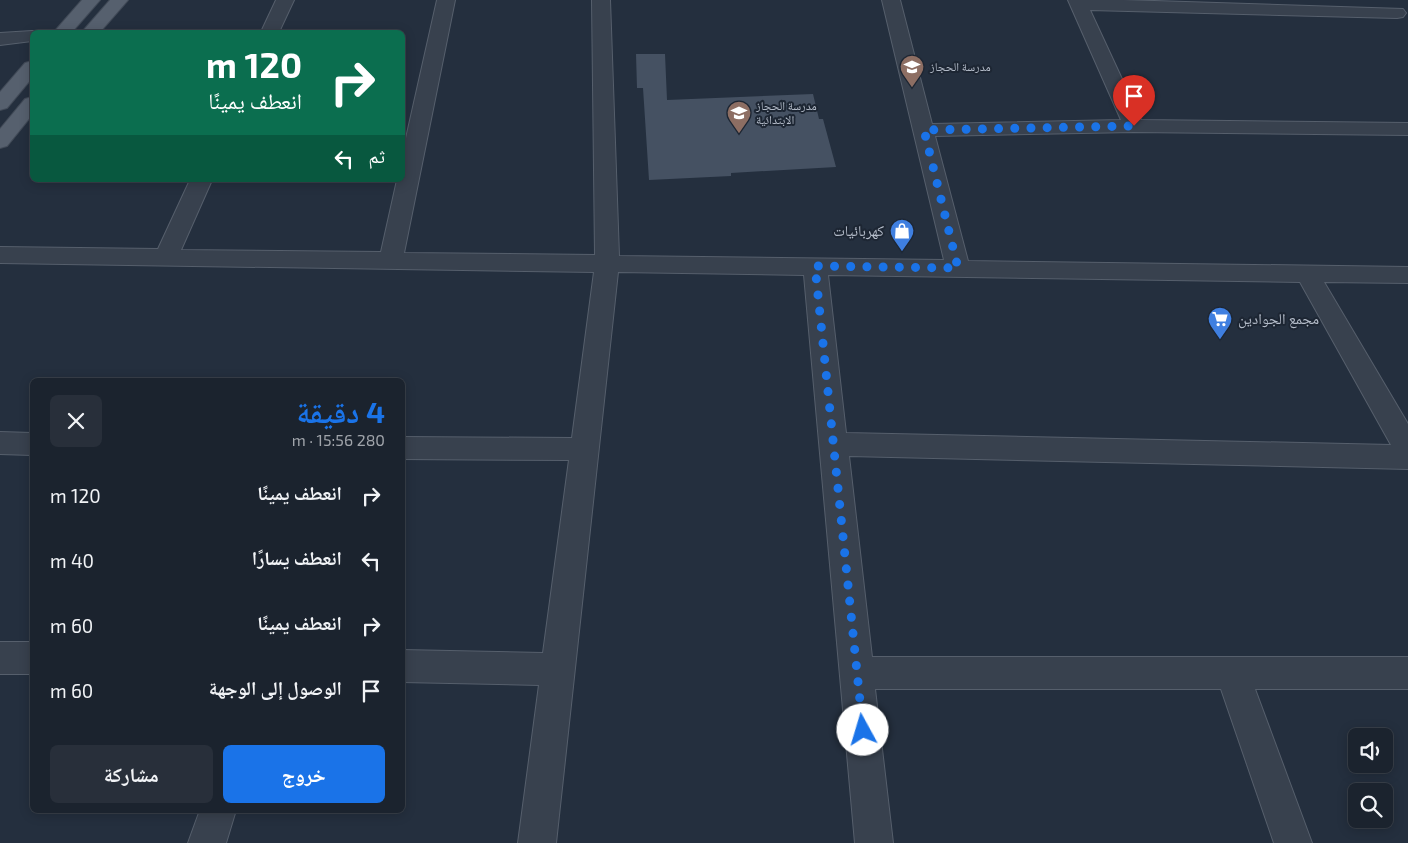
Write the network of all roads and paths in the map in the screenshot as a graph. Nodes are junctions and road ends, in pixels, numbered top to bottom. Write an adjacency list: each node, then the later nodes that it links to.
1 (91, 0): 9 (main road)
2 (119, 0): 10 (main road)
3 (285, 0): 11 (street)
4 (446, 0): 24 (street)
5 (601, 0): 25 (street)
6 (891, 0): 19 (street)
7 (1077, 2): 8 (street); 17 (street)
8 (1397, 13)
9 (66, 30)
10 (94, 30)
11 (271, 30)
12 (30, 36): 13 (street)
13 (0, 39)
14 (30, 69): 15 (main road)
15 (0, 104)
16 (30, 105): 20 (main road)
17 (1134, 126): 18 (street); 19 (street)
18 (1408, 129)
19 (924, 130): 27 (street)
20 (0, 142)
21 (200, 182): 23 (street)
22 (0, 254): 23 (street)
23 (166, 257): 24 (street)
24 (391, 260): 25 (street)
25 (607, 263): 26 (street); 34 (street)
26 (815, 266): 27 (street); 32 (street)
27 (958, 268): 28 (street)
28 (1307, 274): 29 (street); 35 (street)
29 (1408, 275)
30 (0, 443): 31 (street)
31 (30, 444)
32 (834, 444): 36 (street); 41 (street)
33 (405, 448): 34 (street)
34 (584, 449): 40 (street)
35 (1408, 449)
36 (1408, 457)
37 (0, 658): 38 (street)
38 (30, 658)
39 (405, 666): 40 (street)
40 (558, 669): 46 (street)
41 (857, 673): 42 (street); 47 (street)
42 (1232, 673): 43 (street); 48 (street)
43 (1408, 673)
44 (217, 813): 45 (street)
45 (206, 843)
46 (536, 843)
47 (874, 843)
48 (1293, 843)

